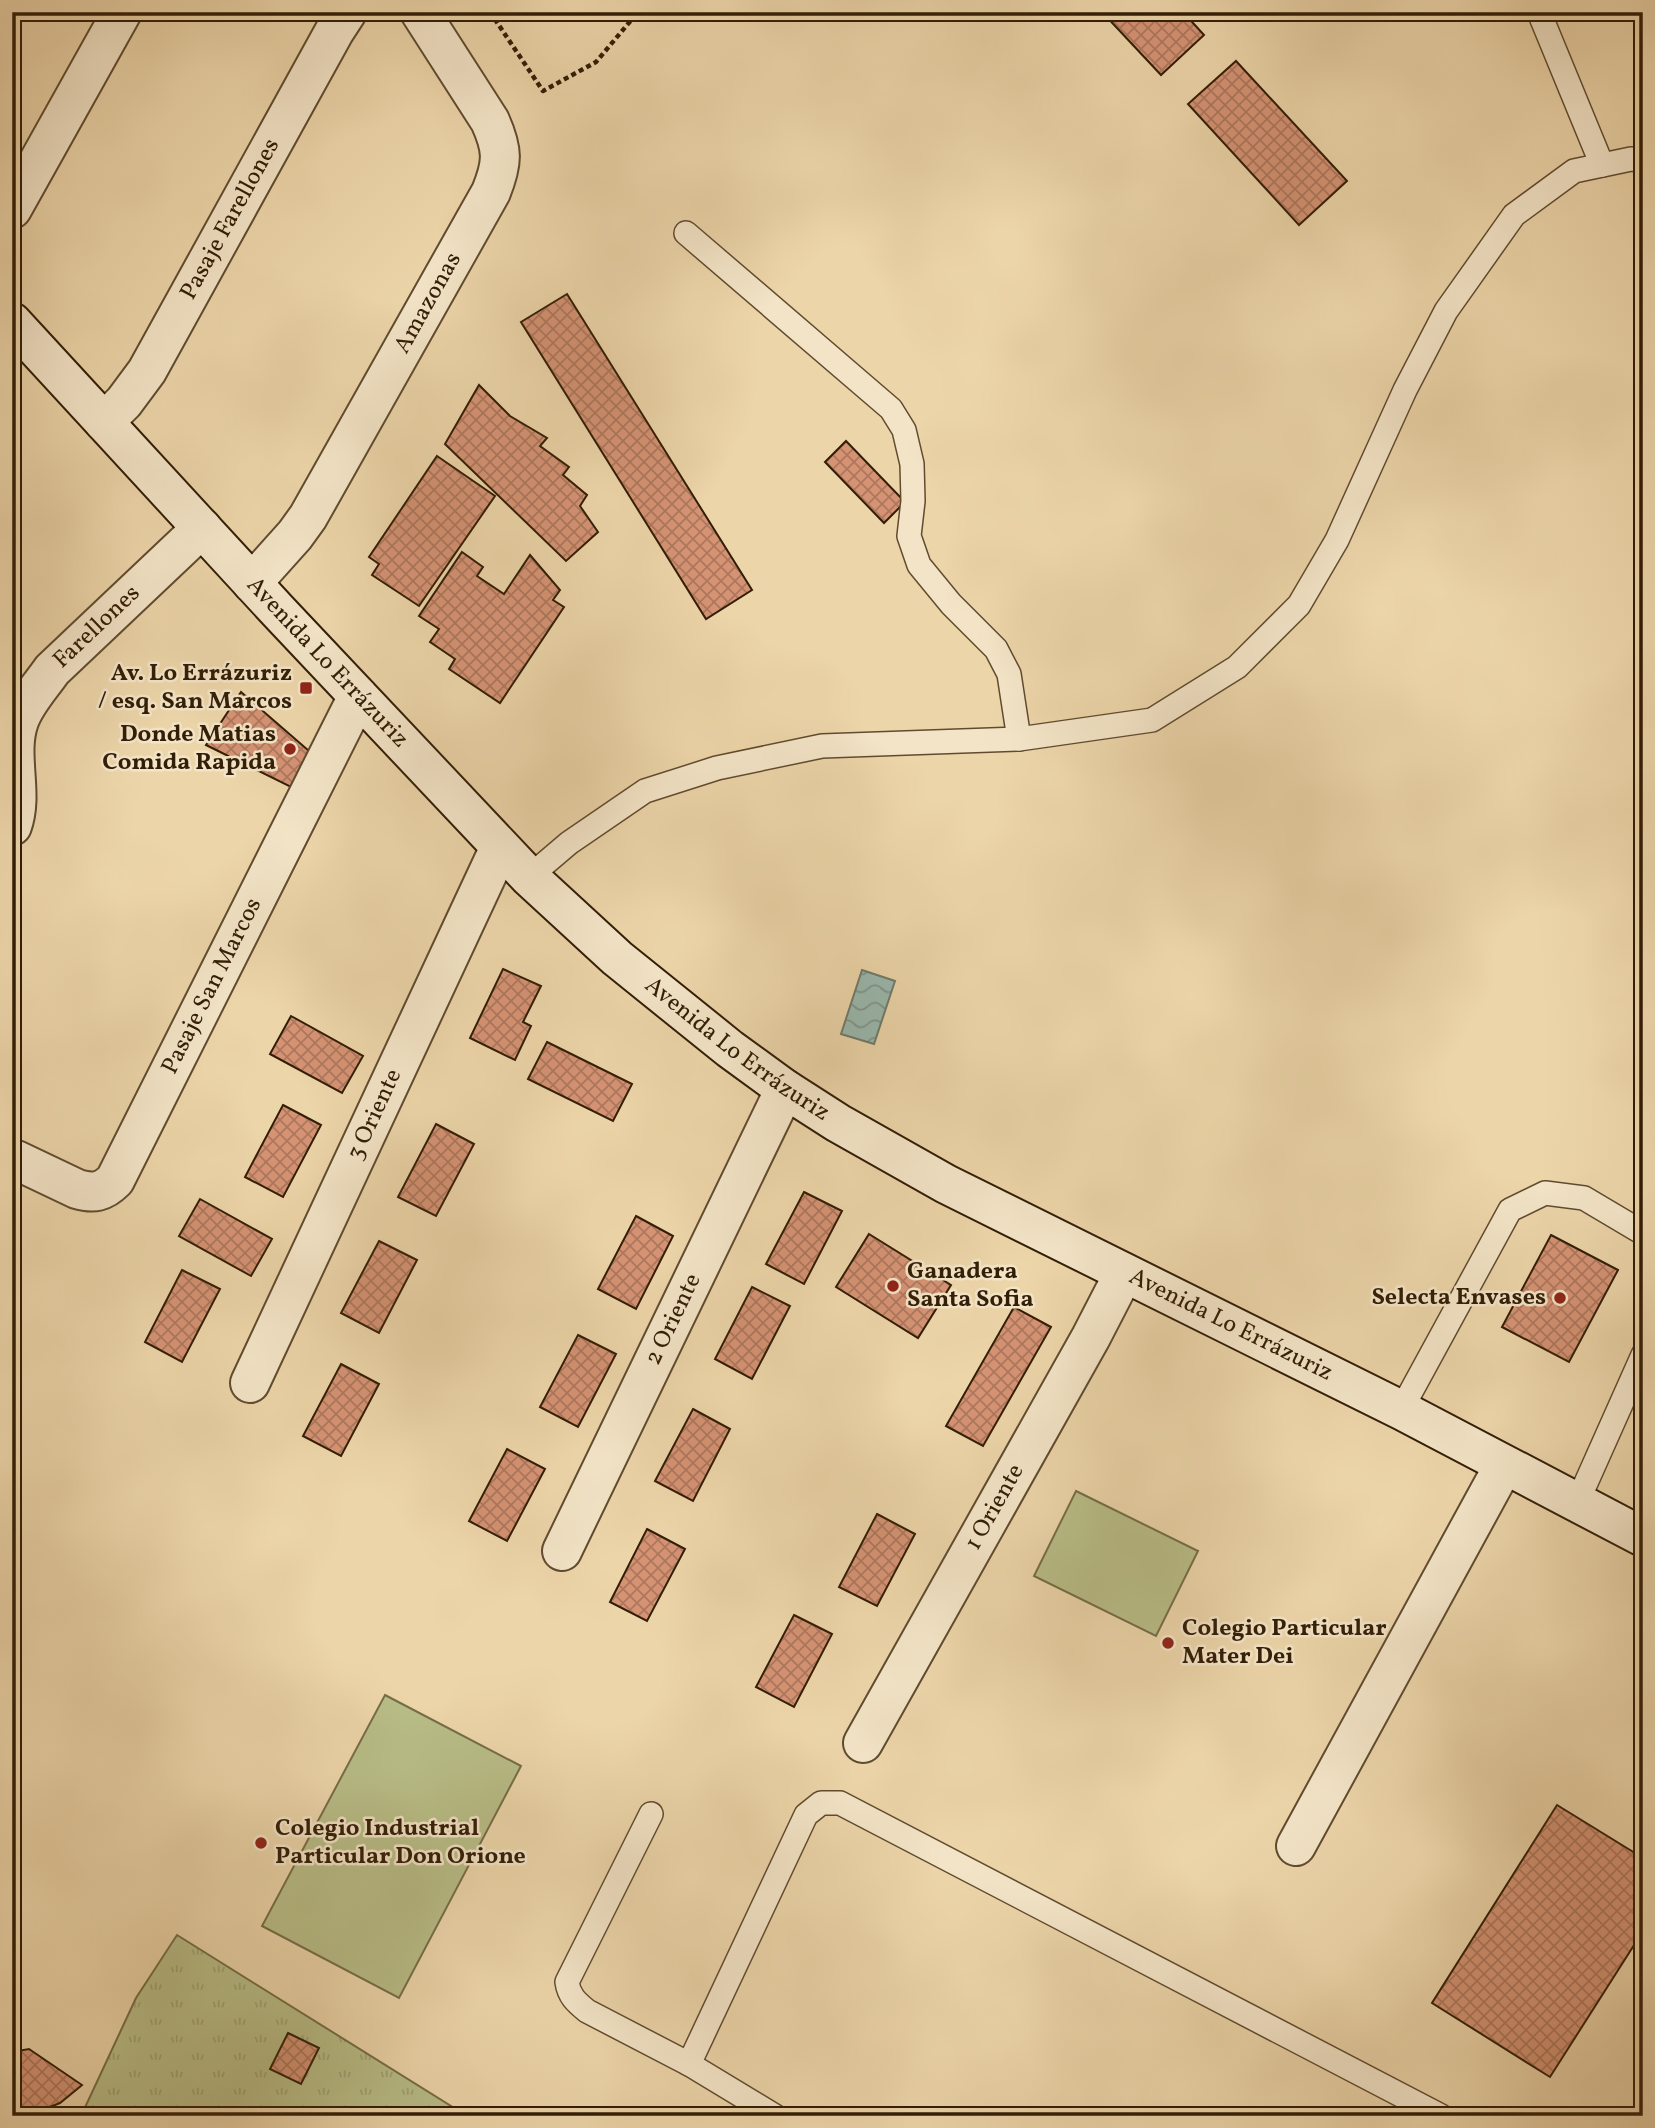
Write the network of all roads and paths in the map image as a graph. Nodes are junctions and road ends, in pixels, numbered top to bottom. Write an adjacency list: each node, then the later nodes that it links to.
1 (122, 12): 9 (street)
2 (347, 12): 12 (street, Pasaje Farellones)
3 (420, 12): 14 (street, Amazonas)
4 (490, 12): 5 (path)
5 (638, 12)
6 (1539, 12): 8 (lane)
7 (1643, 160): 8 (lane)
8 (1602, 165): 16 (lane)
9 (12, 209)
10 (686, 233): 16 (lane)
11 (12, 322): 12 (street, Avenida Lo Errázuriz)
12 (104, 422): 13 (street, Avenida Lo Errázuriz)
13 (202, 528): 14 (street, Avenida Lo Errázuriz); 17 (street, Farellones)
14 (252, 583): 15 (street, Avenida Lo Errázuriz)
15 (358, 696): 18 (street, Avenida Lo Errázuriz); 21 (street, Pasaje San Marcos)
16 (1019, 739): 19 (lane)
17 (12, 826)
18 (500, 846): 19 (street, Avenida Lo Errázuriz); 25 (street, 3 Oriente)
19 (529, 877): 20 (street, Avenida Lo Errázuriz)
20 (785, 1089): 23 (street, Avenida Lo Errázuriz); 30 (street, 2 Oriente)
21 (16, 1160)
22 (1643, 1233): 26 (lane)
23 (1124, 1273): 26 (street, Avenida Lo Errázuriz); 31 (street, 1 Oriente)
24 (1643, 1355): 28 (lane)
25 (250, 1383)
26 (1401, 1410): 27 (street, Avenida Lo Errázuriz)
27 (1504, 1465): 28 (street, Avenida Lo Errázuriz); 33 (street)
28 (1577, 1503): 29 (street, Avenida Lo Errázuriz)
29 (1643, 1537)
30 (562, 1551)
31 (863, 1743)
32 (651, 1814): 34 (lane)
33 (1297, 1846)
34 (689, 2064): 35 (lane); 36 (lane)
35 (775, 2116)
36 (1441, 2116)

